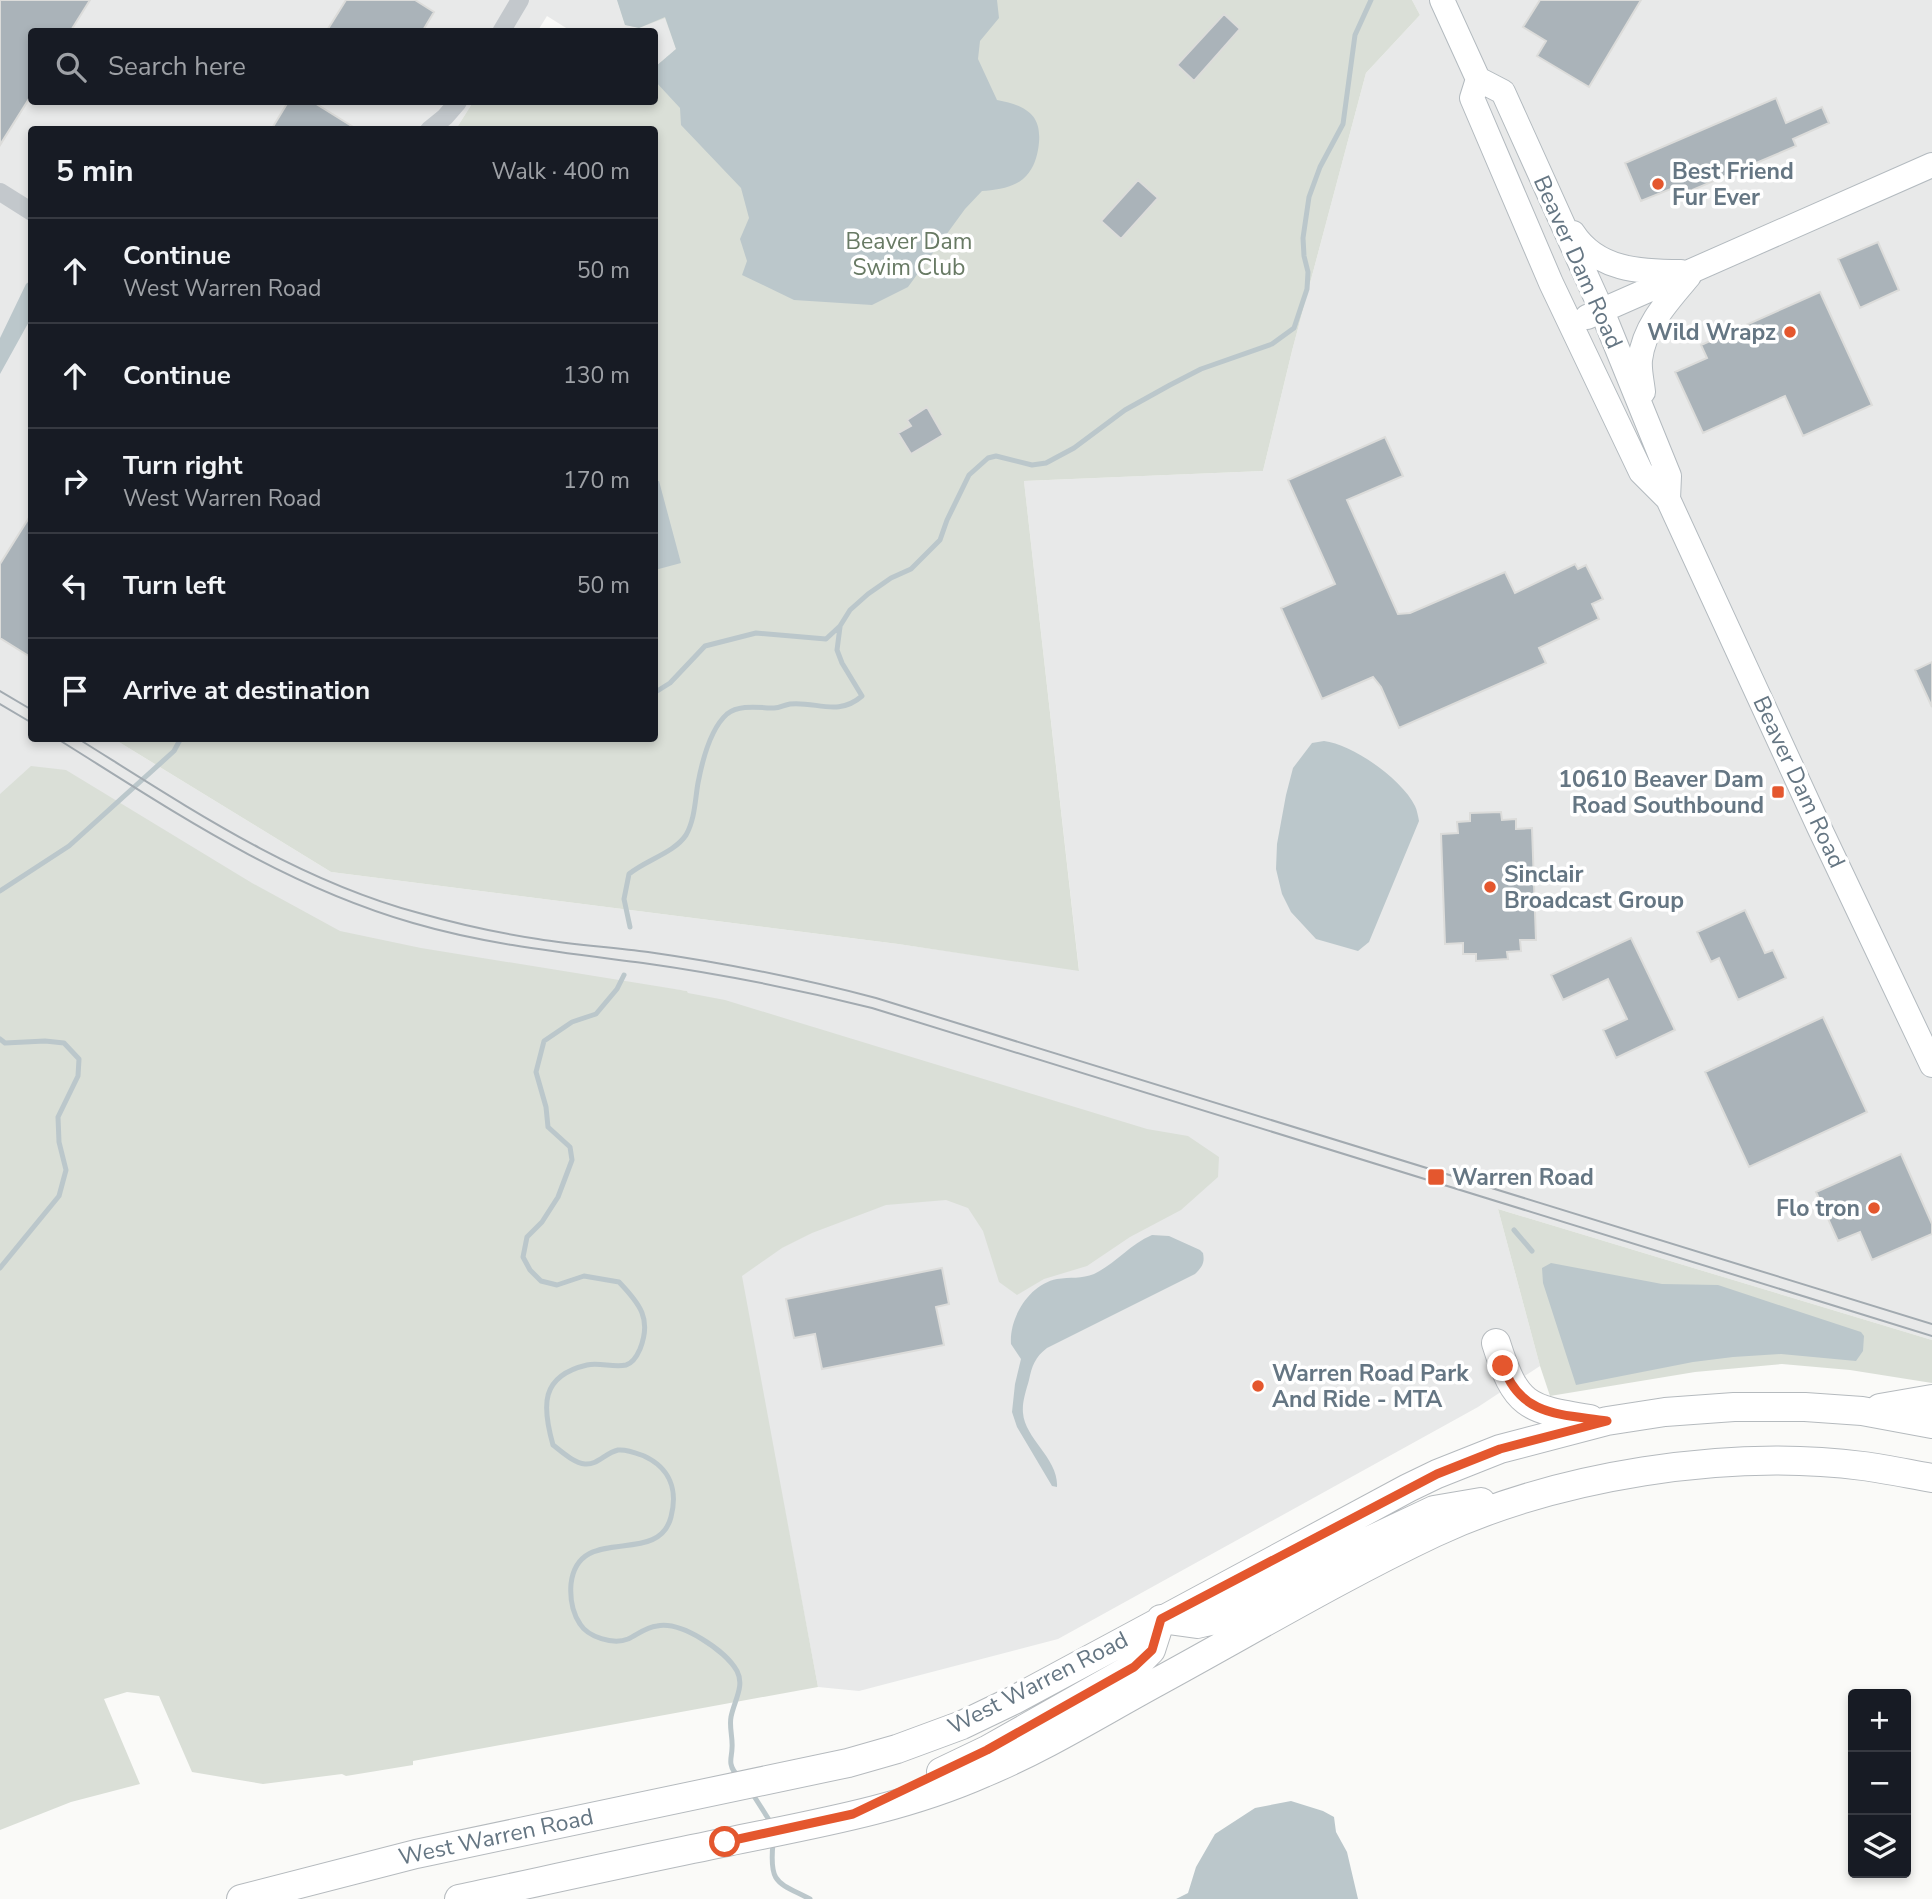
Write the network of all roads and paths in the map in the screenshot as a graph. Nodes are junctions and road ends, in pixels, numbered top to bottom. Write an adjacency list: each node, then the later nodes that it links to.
1 (520, 0): 3 (street)
2 (1442, 0): 4 (main road, Beaver Dam Road)
3 (503, 28)
4 (1478, 79): 9 (main road, Beaver Dam Road); 13 (main road, Beaver Dam Road)
5 (455, 105): 6 (street)
6 (434, 126)
7 (1932, 165): 11 (main road)
8 (0, 192): 10 (street)
9 (1553, 202): 11 (main road); 12 (main road, Beaver Dam Road)
10 (28, 210)
11 (1692, 272): 12 (main road); 14 (main road)
12 (1602, 311): 13 (main road); 14 (main road, Beaver Dam Road)
13 (1570, 324): 15 (main road, Beaver Dam Road)
14 (1647, 424): 15 (main road, Beaver Dam Road)
15 (1668, 499): 16 (main road, Beaver Dam Road)
16 (1932, 1065)
17 (1496, 1342): 20 (main road)
18 (1932, 1399): 19 (main road)
19 (1862, 1411): 20 (main road, West Warren Road); 21 (main road, West Warren Road)
20 (1607, 1421): 24 (main road, West Warren Road)
21 (1932, 1424)
22 (1932, 1478): 23 (main road)
23 (1574, 1485): 24 (main road); 25 (main road)
24 (1161, 1619): 25 (main road); 26 (main road, West Warren Road)
25 (853, 1814): 27 (main road)
26 (241, 1899)
27 (459, 1899)

